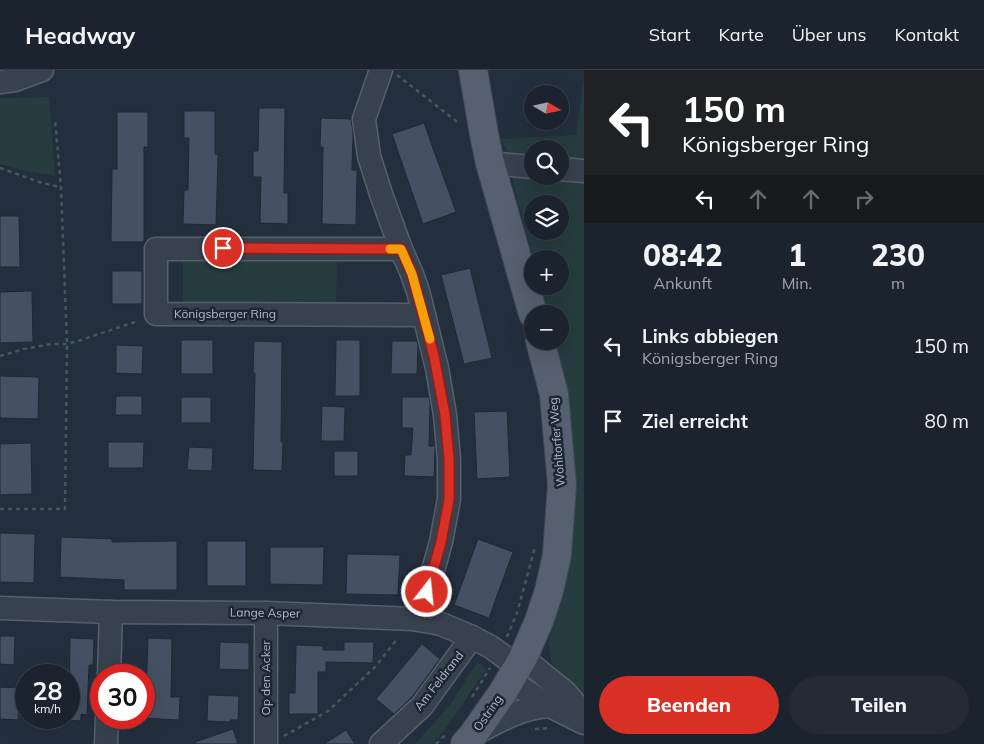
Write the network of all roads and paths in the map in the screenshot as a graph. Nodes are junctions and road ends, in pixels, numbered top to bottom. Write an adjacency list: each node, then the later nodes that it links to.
1 (42, 70): 5 (street)
2 (382, 70): 14 (street)
3 (390, 70): 7 (path)
4 (473, 70): 8 (main road)
5 (0, 82)
6 (55, 119): 13 (path)
7 (467, 129)
8 (490, 163): 9 (street); 15 (main road)
9 (524, 166)
10 (0, 168): 13 (path)
11 (569, 170): 12 (street)
12 (584, 171)
13 (61, 188): 18 (path)
14 (401, 249): 16 (street, Königsberger Ring); 17 (street)
15 (530, 305)
16 (156, 314): 17 (street, Königsberger Ring); 18 (path)
17 (424, 315): 26 (street)
18 (67, 344): 20 (path); 21 (path)
19 (542, 350): 29 (main road, Wohltorfer Weg)
20 (0, 356)
21 (0, 509)
22 (535, 548): 29 (path)
23 (0, 608): 24 (street, Lange Asper)
24 (111, 612): 25 (street, Lange Asper); 28 (street)
25 (266, 612): 26 (street, Lange Asper); 36 (street, Op den Acker)
26 (413, 619): 27 (street, Lange Asper); 36 (path)
27 (472, 637): 29 (street, Lange Asper); 37 (street, Am Feldrand)
28 (109, 664)
29 (513, 665): 30 (street); 31 (street); 34 (main road, Ostring)
30 (550, 706): 32 (street); 34 (street)
31 (584, 714)
32 (584, 723)
33 (107, 729): 35 (street)
34 (469, 740)
35 (106, 744)
36 (266, 744)
37 (381, 744)

